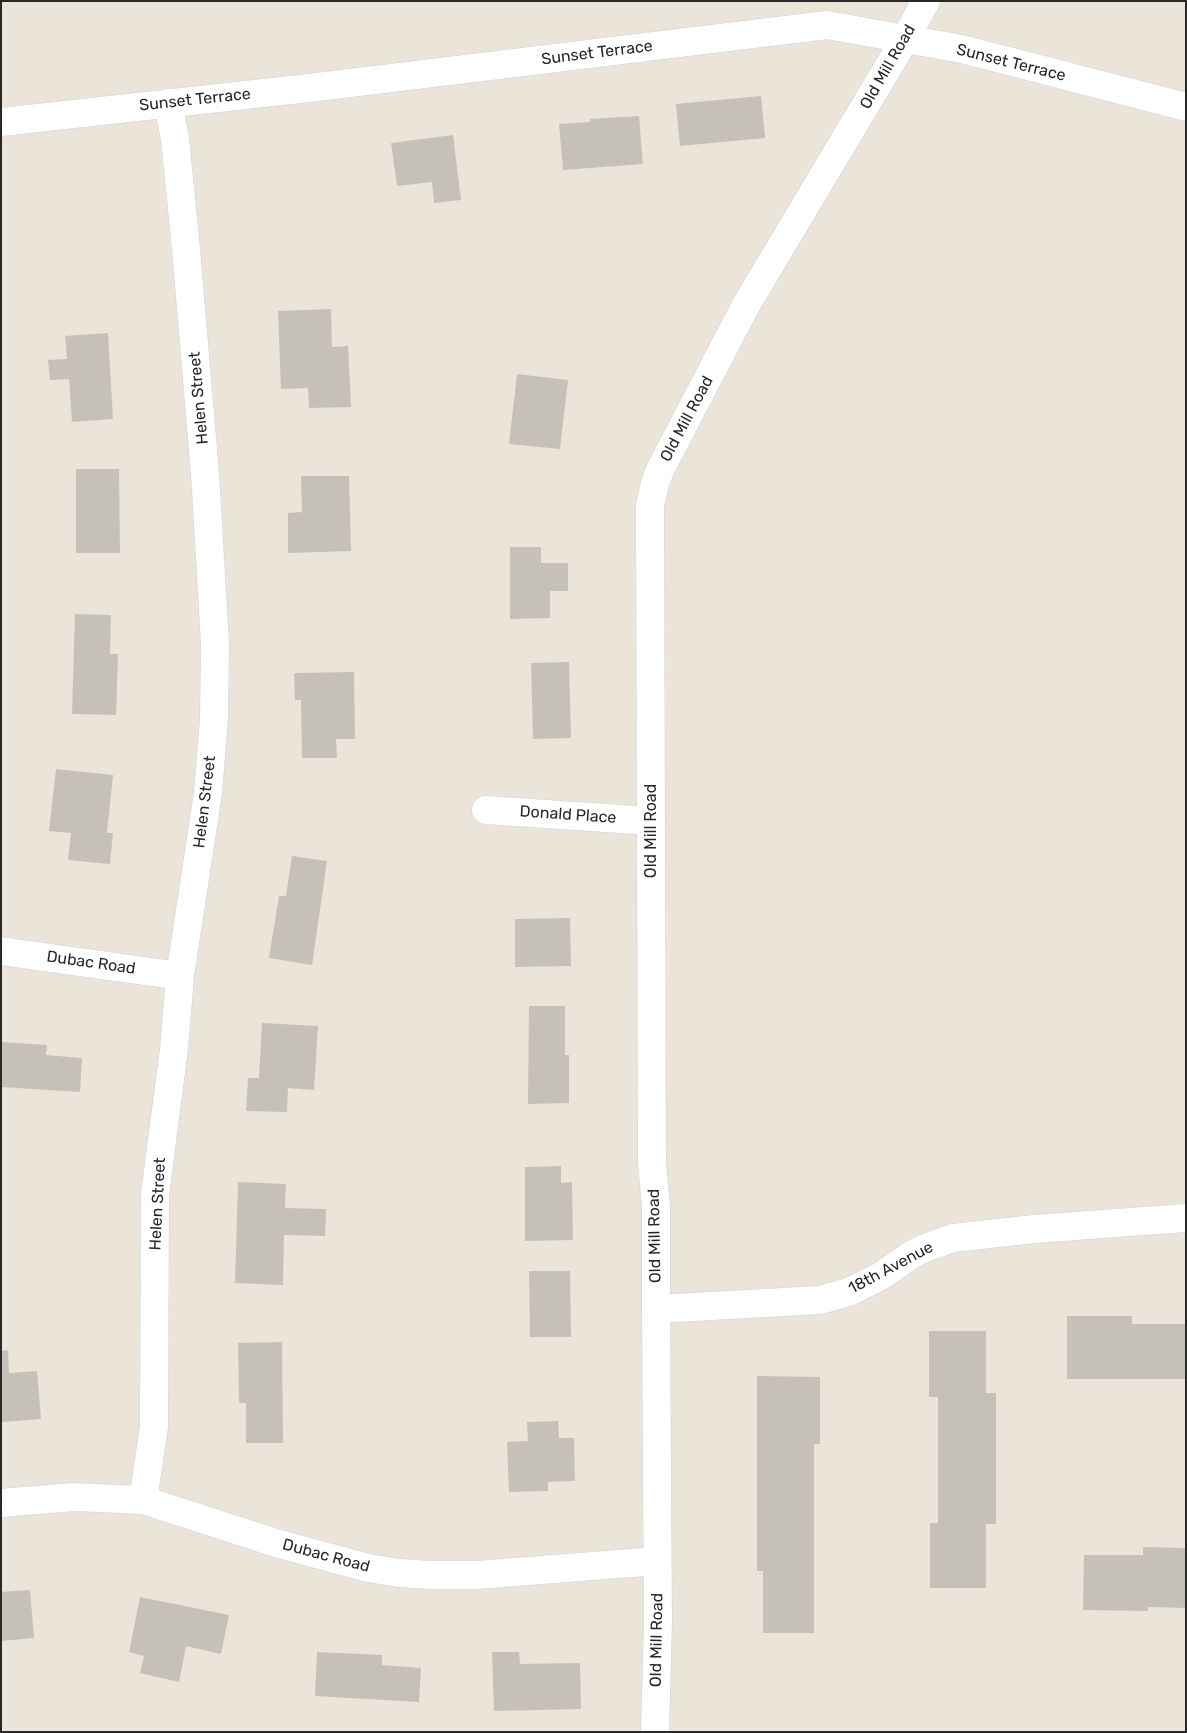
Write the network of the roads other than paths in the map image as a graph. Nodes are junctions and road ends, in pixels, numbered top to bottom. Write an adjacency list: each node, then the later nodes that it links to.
1 (926, 1): 2 (street, Old Mill Road)
2 (905, 39): 3 (street, Sunset Terrace); 4 (street, Sunset Terrace); 7 (street, Old Mill Road)
3 (168, 102): 5 (street, Sunset Terrace); 9 (street, Helen Street)
4 (1186, 107)
5 (1, 122)
6 (486, 810): 7 (street, Donald Place)
7 (651, 821): 11 (street, Old Mill Road)
8 (1, 951): 9 (street, Dubac Road)
9 (180, 976): 12 (street, Helen Street)
10 (1186, 1218): 11 (street, 18th Avenue)
11 (656, 1309): 14 (street, Old Mill Road)
12 (142, 1500): 13 (street, Dubac Road); 14 (street, Dubac Road)
13 (1, 1503)
14 (657, 1561): 15 (street, Old Mill Road)
15 (655, 1732)

